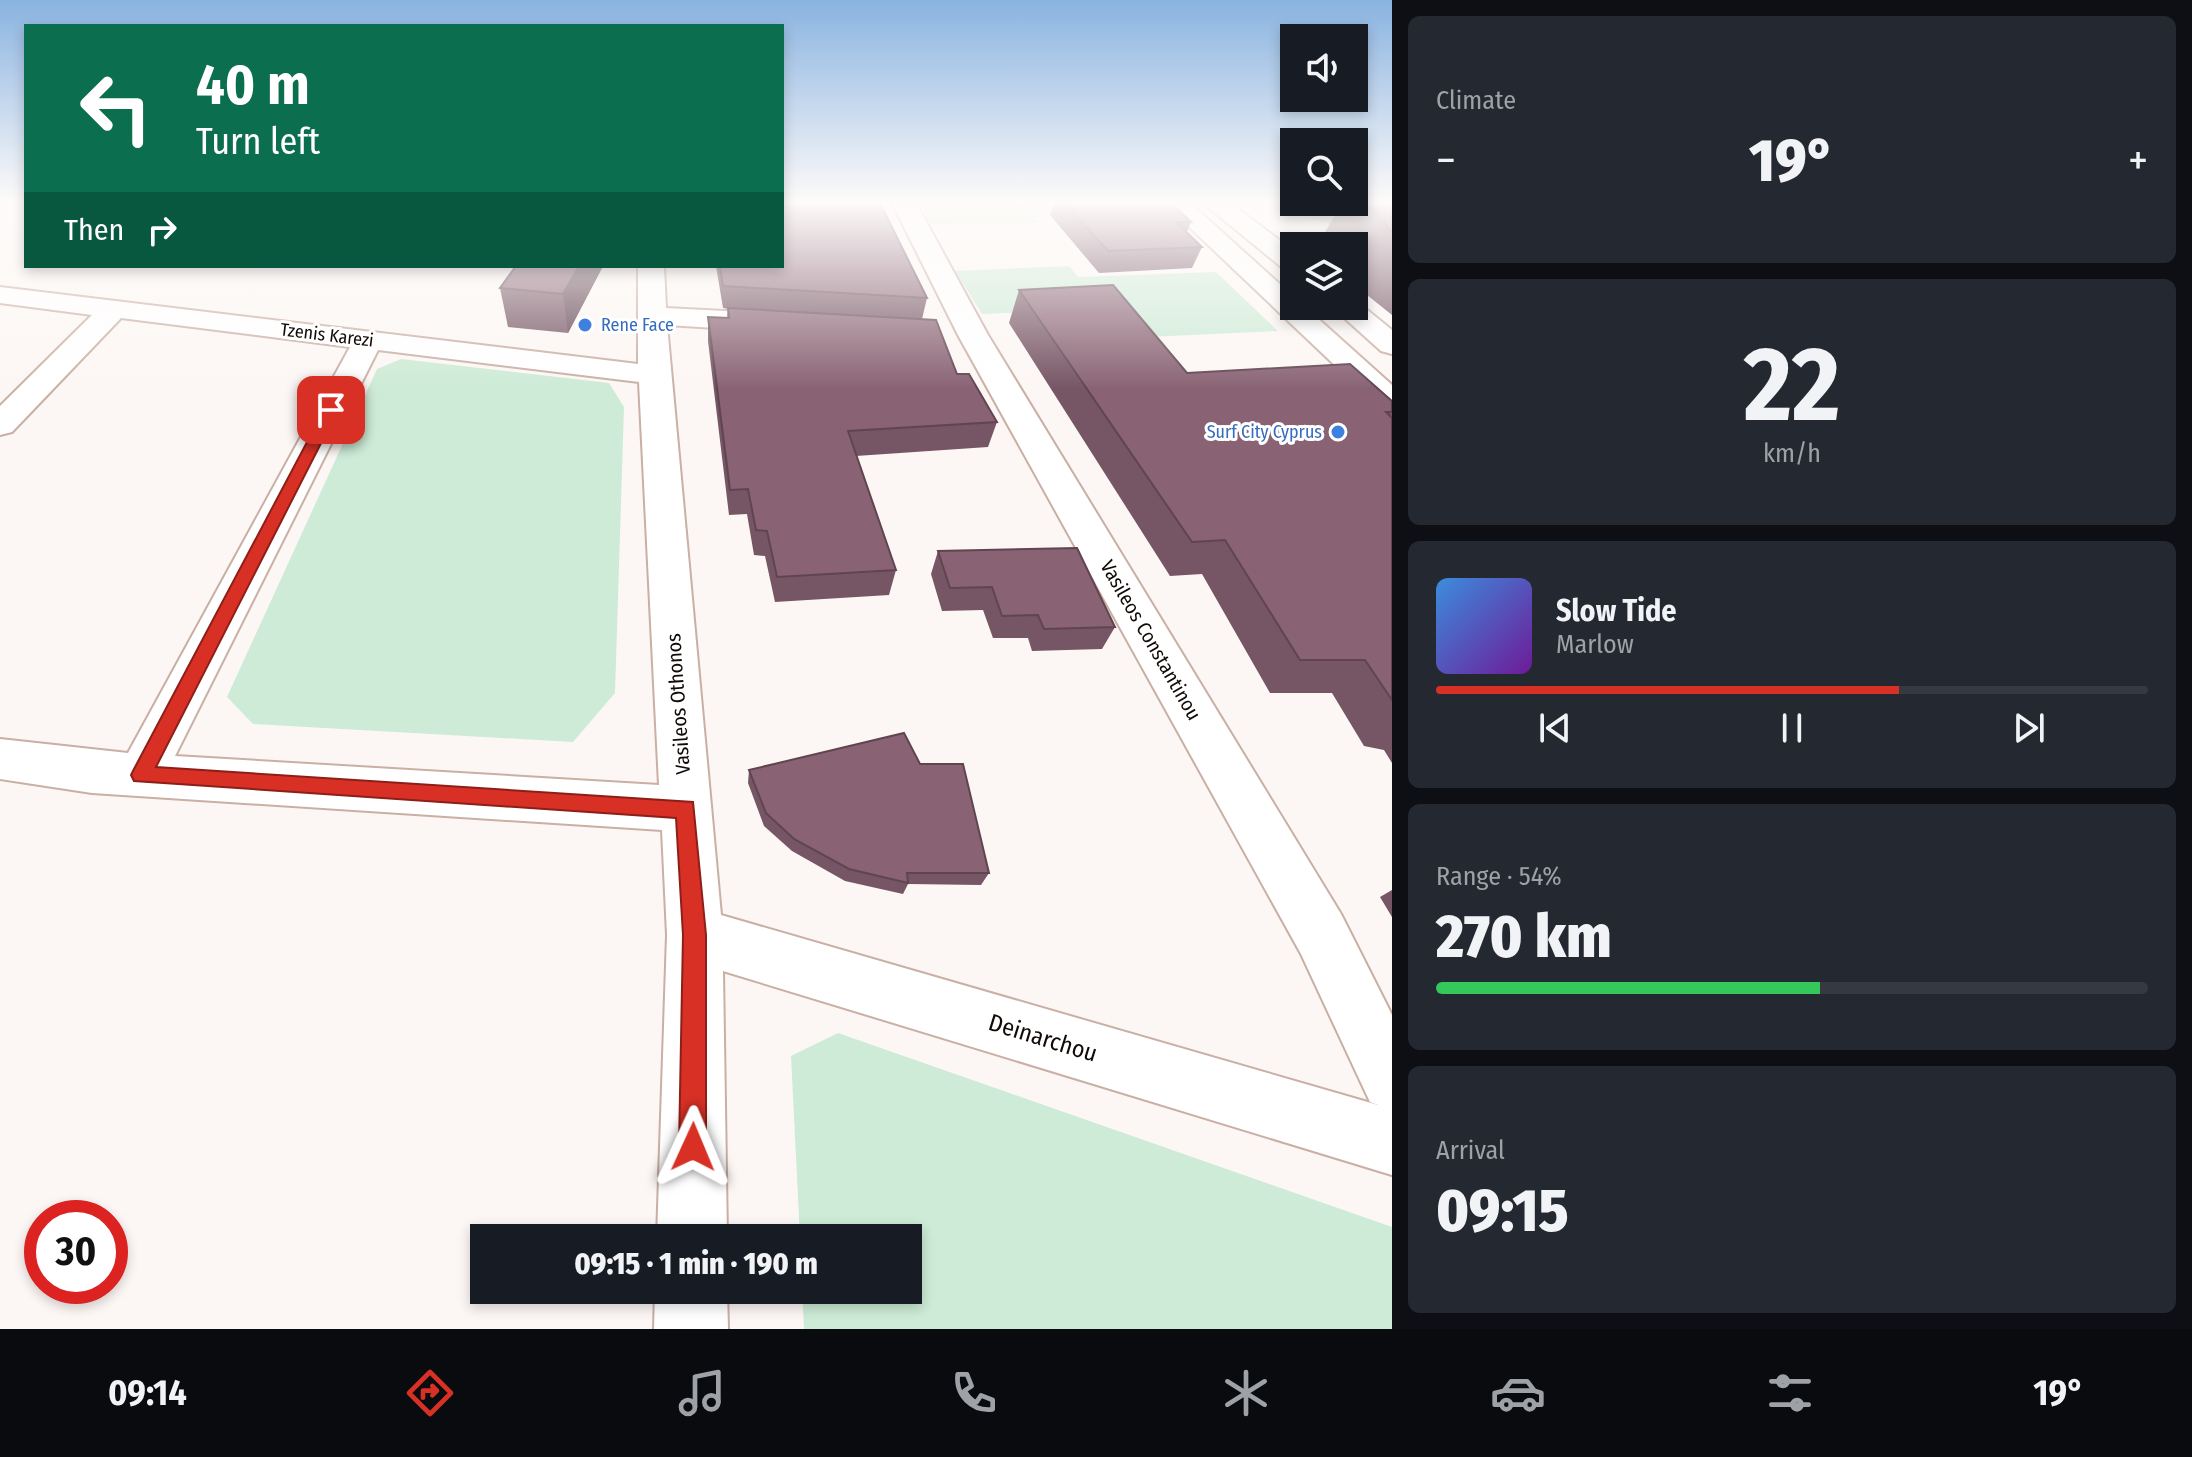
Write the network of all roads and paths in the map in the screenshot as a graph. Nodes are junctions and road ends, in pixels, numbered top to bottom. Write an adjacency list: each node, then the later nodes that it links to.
1 (930, 265): 18 (street, Vasileos Constantinou)
2 (1243, 265): 12 (street)
3 (651, 268): 6 (street, Vasileos Othonos)
4 (0, 295): 5 (street, Tzenis Karezi)
5 (114, 309): 9 (street, Tzenis Karezi); 13 (street)
6 (653, 316): 8 (street); 11 (street, Vasileos Othonos)
7 (1362, 320): 10 (street)
8 (790, 324)
9 (368, 340): 11 (street, Tzenis Karezi); 15 (street)
10 (1392, 345)
11 (654, 375): 16 (street, Vasileos Othonos)
12 (1392, 402)
13 (0, 425)
14 (0, 759): 15 (street)
15 (141, 775): 16 (street)
16 (685, 809): 17 (street, Vasileos Othonos)
17 (695, 935): 19 (street, Deinarchou); 20 (street, Vasileos Othonos)
18 (1392, 1080)
19 (1392, 1142)
20 (692, 1224)
21 (691, 1304): 22 (street)
22 (691, 1329)

